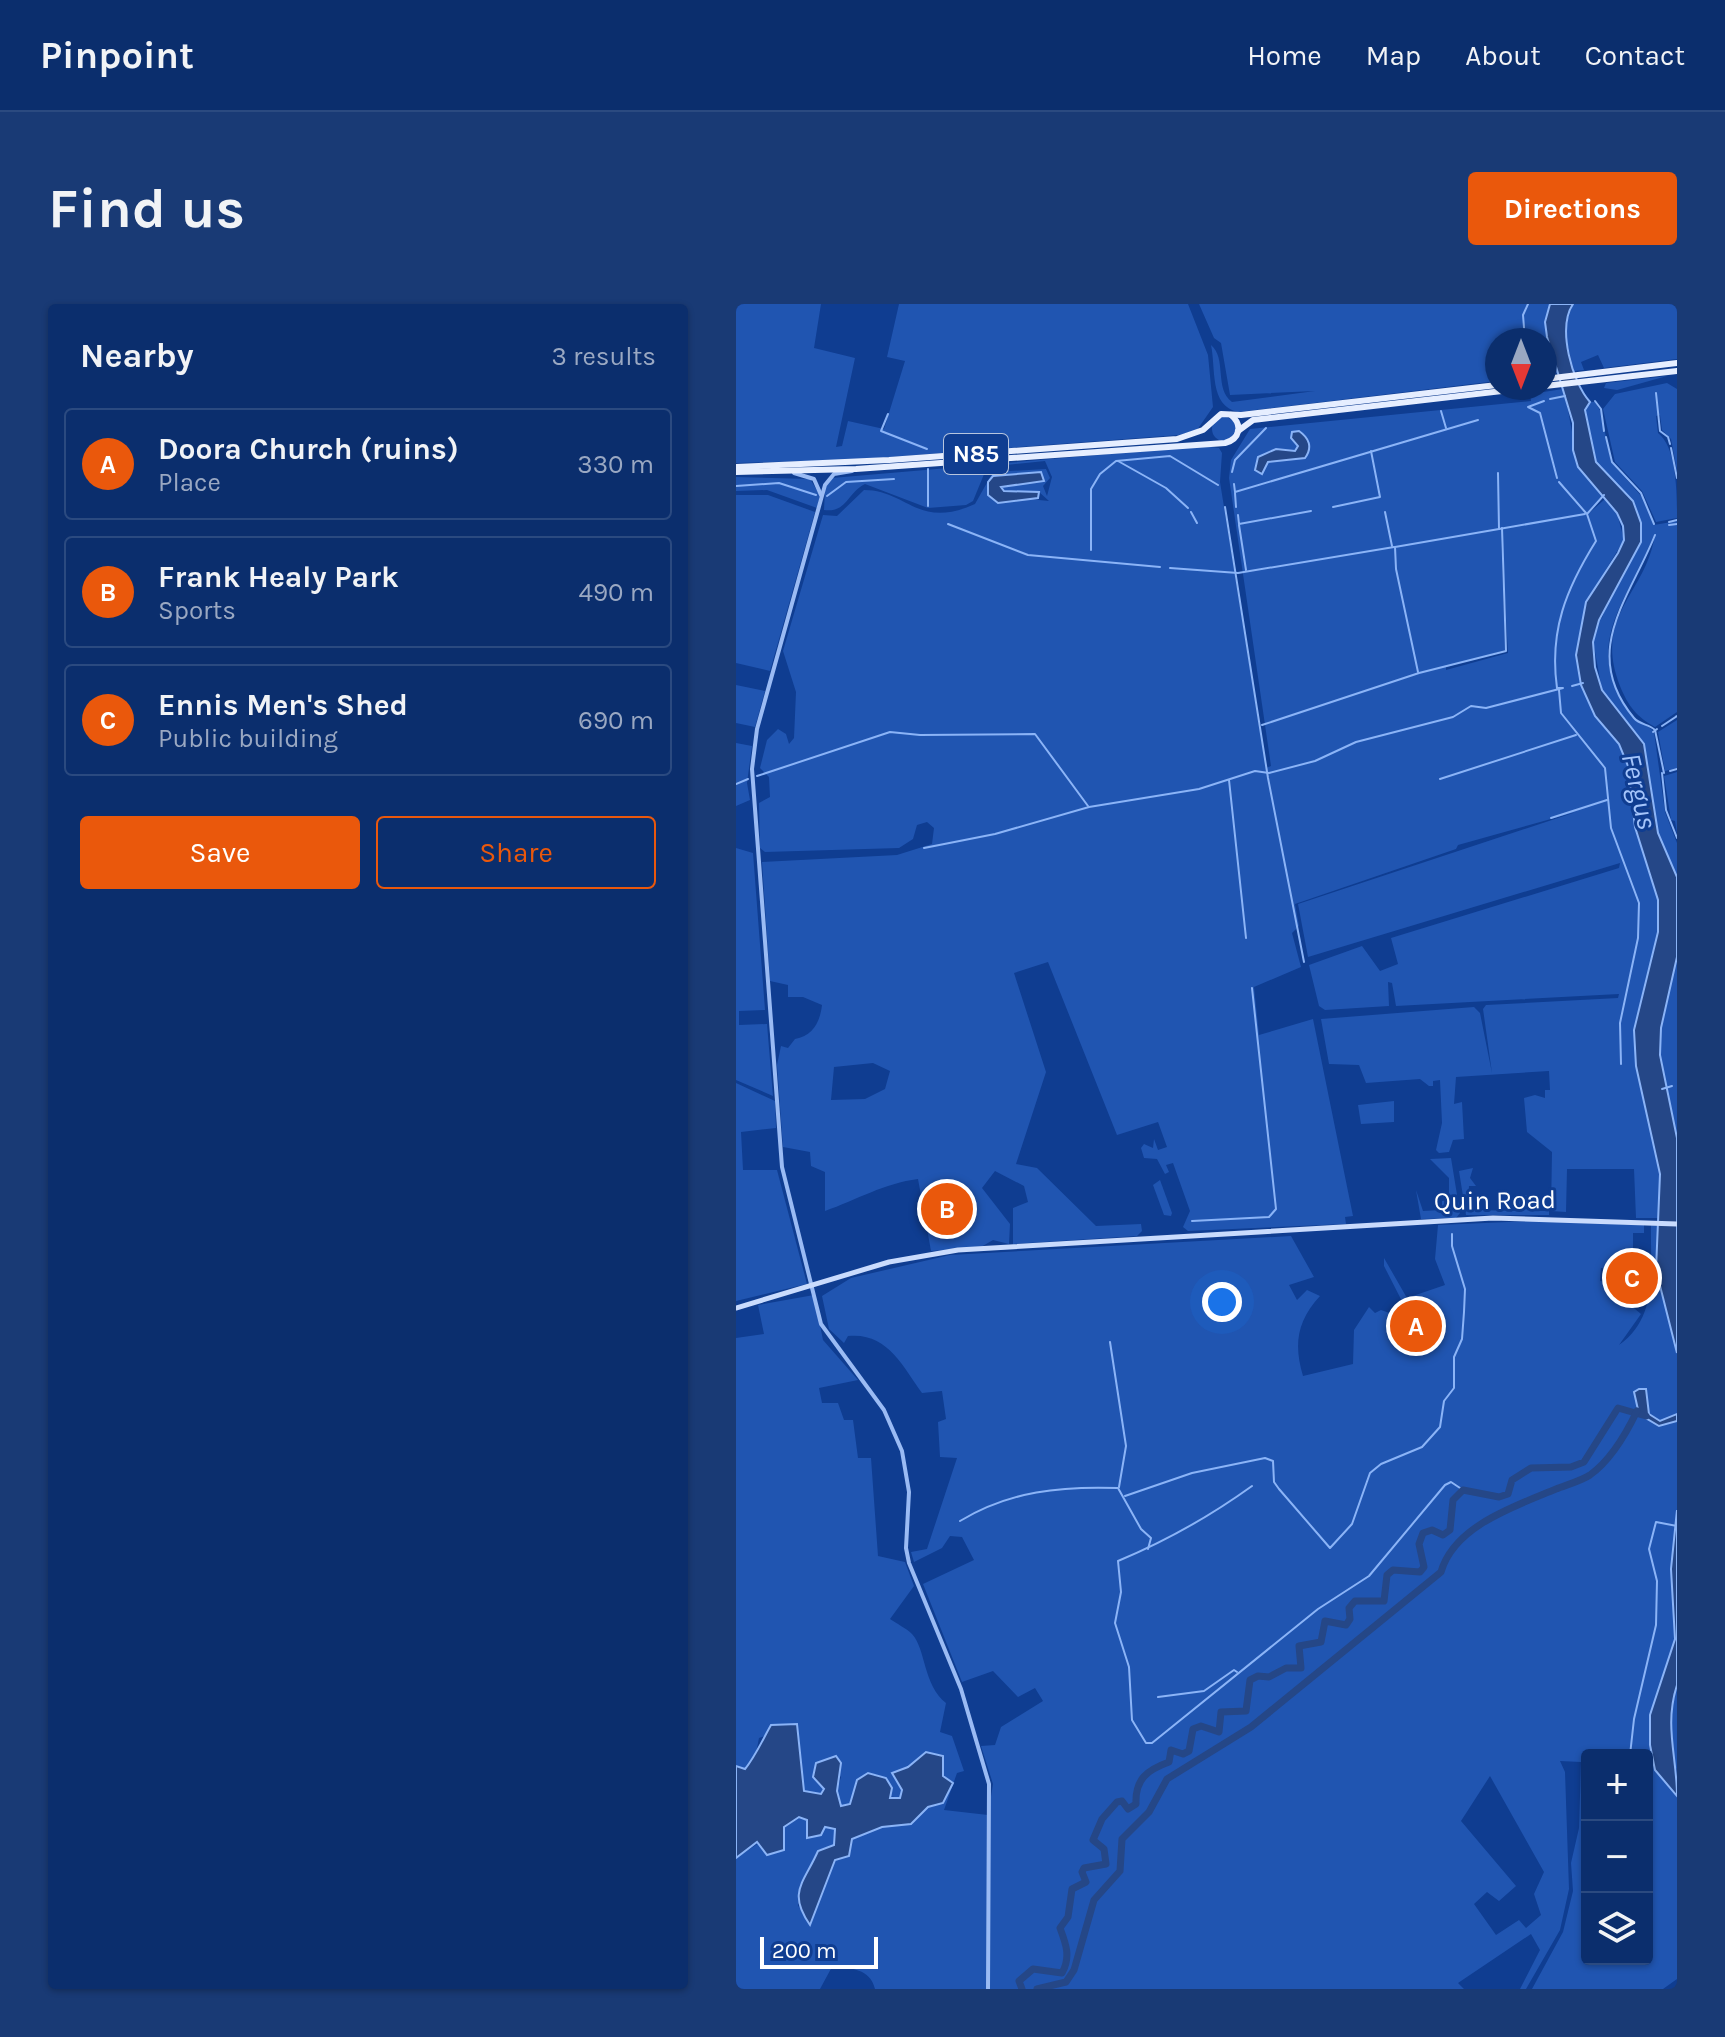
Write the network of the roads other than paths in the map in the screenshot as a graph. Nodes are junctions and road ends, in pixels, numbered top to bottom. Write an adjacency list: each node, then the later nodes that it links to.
1 (1677, 363): 3 (main road)
2 (1677, 371): 3 (main road)
3 (1605, 376): 4 (main road); 5 (main road)
4 (1557, 378)
5 (1557, 384)
6 (1485, 386): 8 (main road, N85)
7 (1485, 393): 10 (main road, N85)
8 (1227, 414): 9 (main road, N85); 10 (main road)
9 (1210, 422): 11 (main road); 12 (main road, N85)
10 (1238, 431): 11 (main road, N85)
11 (1220, 443): 13 (main road, N85)
12 (736, 469): 14 (main road, N85)
13 (856, 469): 14 (main road, N85); 15 (street)
14 (789, 472): 15 (street)
15 (822, 497): 17 (street)
16 (1677, 1224): 17 (main road, Quin Road)
17 (812, 1285): 18 (main road, Quin Road); 19 (street)
18 (736, 1308)
19 (988, 1989)

